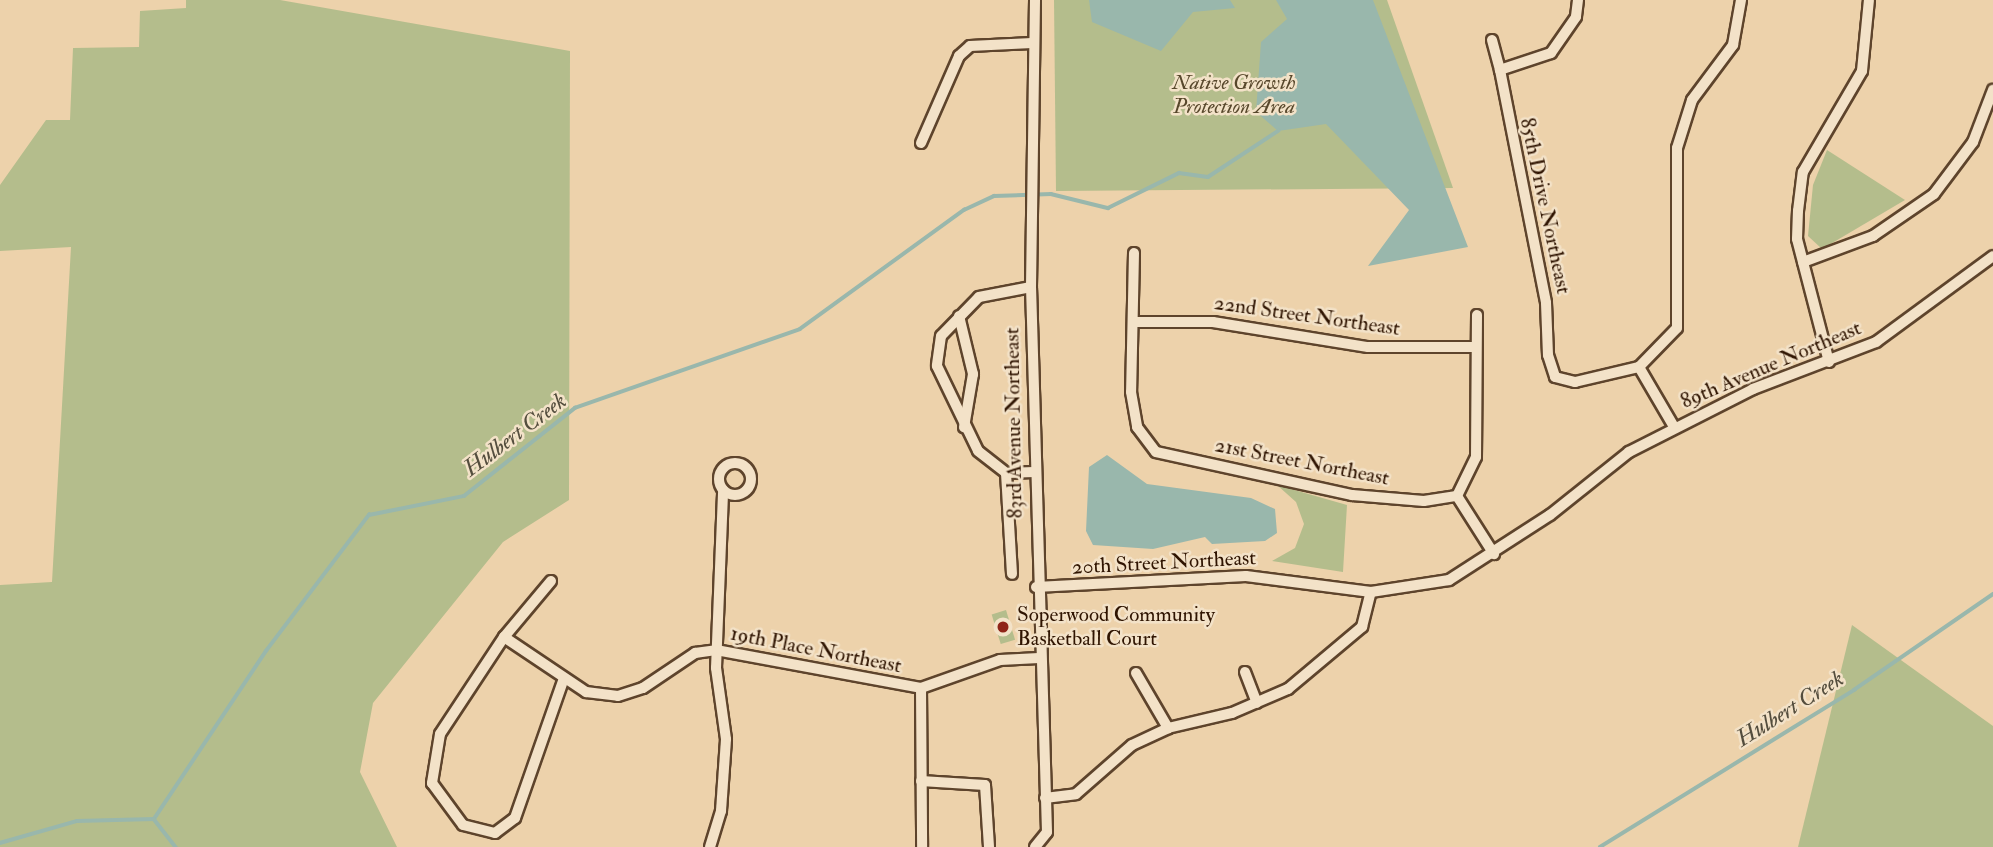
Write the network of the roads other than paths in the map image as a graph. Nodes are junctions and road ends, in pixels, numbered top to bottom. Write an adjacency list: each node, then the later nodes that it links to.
1 (1035, 0): 6 (street, 83rd Avenue Northeast)
2 (1578, 0): 7 (street)
3 (1741, 0): 19 (street, 85th Drive Northeast)
4 (1869, 0): 12 (street)
5 (1492, 40): 7 (street)
6 (1032, 43): 9 (street); 13 (street, 83rd Avenue Northeast)
7 (1500, 70): 19 (street, 85th Drive Northeast)
8 (1993, 90): 12 (street)
9 (921, 143)
10 (1135, 253): 16 (street)
11 (1993, 256): 18 (street, 89th Avenue Northeast)
12 (1803, 262): 18 (street)
13 (1031, 287): 15 (street); 22 (street, 83rd Avenue Northeast)
14 (1477, 315): 17 (street)
15 (960, 316): 20 (street); 20 (street)
16 (1134, 322): 17 (street, 22nd Street Northeast); 25 (street, 21st Street Northeast)
17 (1476, 347): 25 (street)
18 (1829, 362): 21 (street, 89th Avenue Northeast)
19 (1639, 367): 21 (street)
20 (964, 426): 23 (street)
21 (1674, 427): 26 (street, 89th Avenue Northeast)
22 (1034, 472): 23 (street); 29 (street, 83rd Avenue Northeast)
23 (1006, 473): 27 (street)
24 (723, 490): 32 (street)
25 (1457, 496): 26 (street)
26 (1494, 554): 30 (street, 20th Street Northeast)
27 (1012, 574)
28 (551, 581): 31 (street)
29 (1036, 587): 30 (street, 20th Street Northeast); 33 (street, 83rd Avenue Northeast)
30 (1371, 592): 38 (street)
31 (504, 637): 36 (street, 19th Place Northeast); 36 (street)
32 (716, 650): 36 (street, 19th Place Northeast); 37 (street, 19th Place Northeast); 43 (street)
33 (1039, 658): 37 (street, 19th Place Northeast); 41 (street, 83rd Avenue Northeast)
34 (1245, 671): 38 (street)
35 (1136, 673): 39 (street)
36 (564, 678)
37 (921, 688): 40 (street)
38 (1257, 704): 39 (street)
39 (1168, 728): 41 (street)
40 (921, 781): 44 (street); 45 (street)
41 (1045, 798): 42 (street, 83rd Avenue Northeast)
42 (1039, 846)
43 (710, 847)
44 (922, 847)
45 (989, 847)

